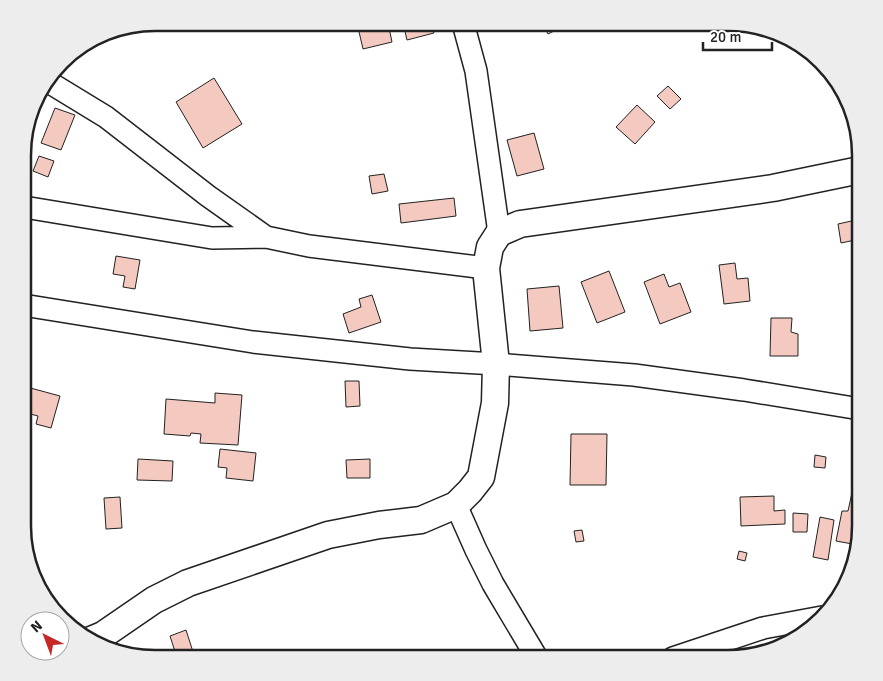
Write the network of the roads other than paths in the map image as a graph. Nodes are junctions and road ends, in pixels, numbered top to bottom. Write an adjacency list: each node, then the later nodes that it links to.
1 (466, 32): 5 (street)
2 (53, 85): 6 (street)
3 (852, 172): 5 (street)
4 (31, 209): 6 (street)
5 (499, 233): 7 (street)
6 (266, 237): 7 (street)
7 (486, 268): 9 (street)
8 (31, 306): 9 (street)
9 (496, 364): 10 (street); 11 (street)
10 (851, 408)
11 (456, 505): 13 (street); 14 (street)
12 (810, 619): 15 (street)
13 (99, 636)
14 (532, 650)
15 (697, 650)

